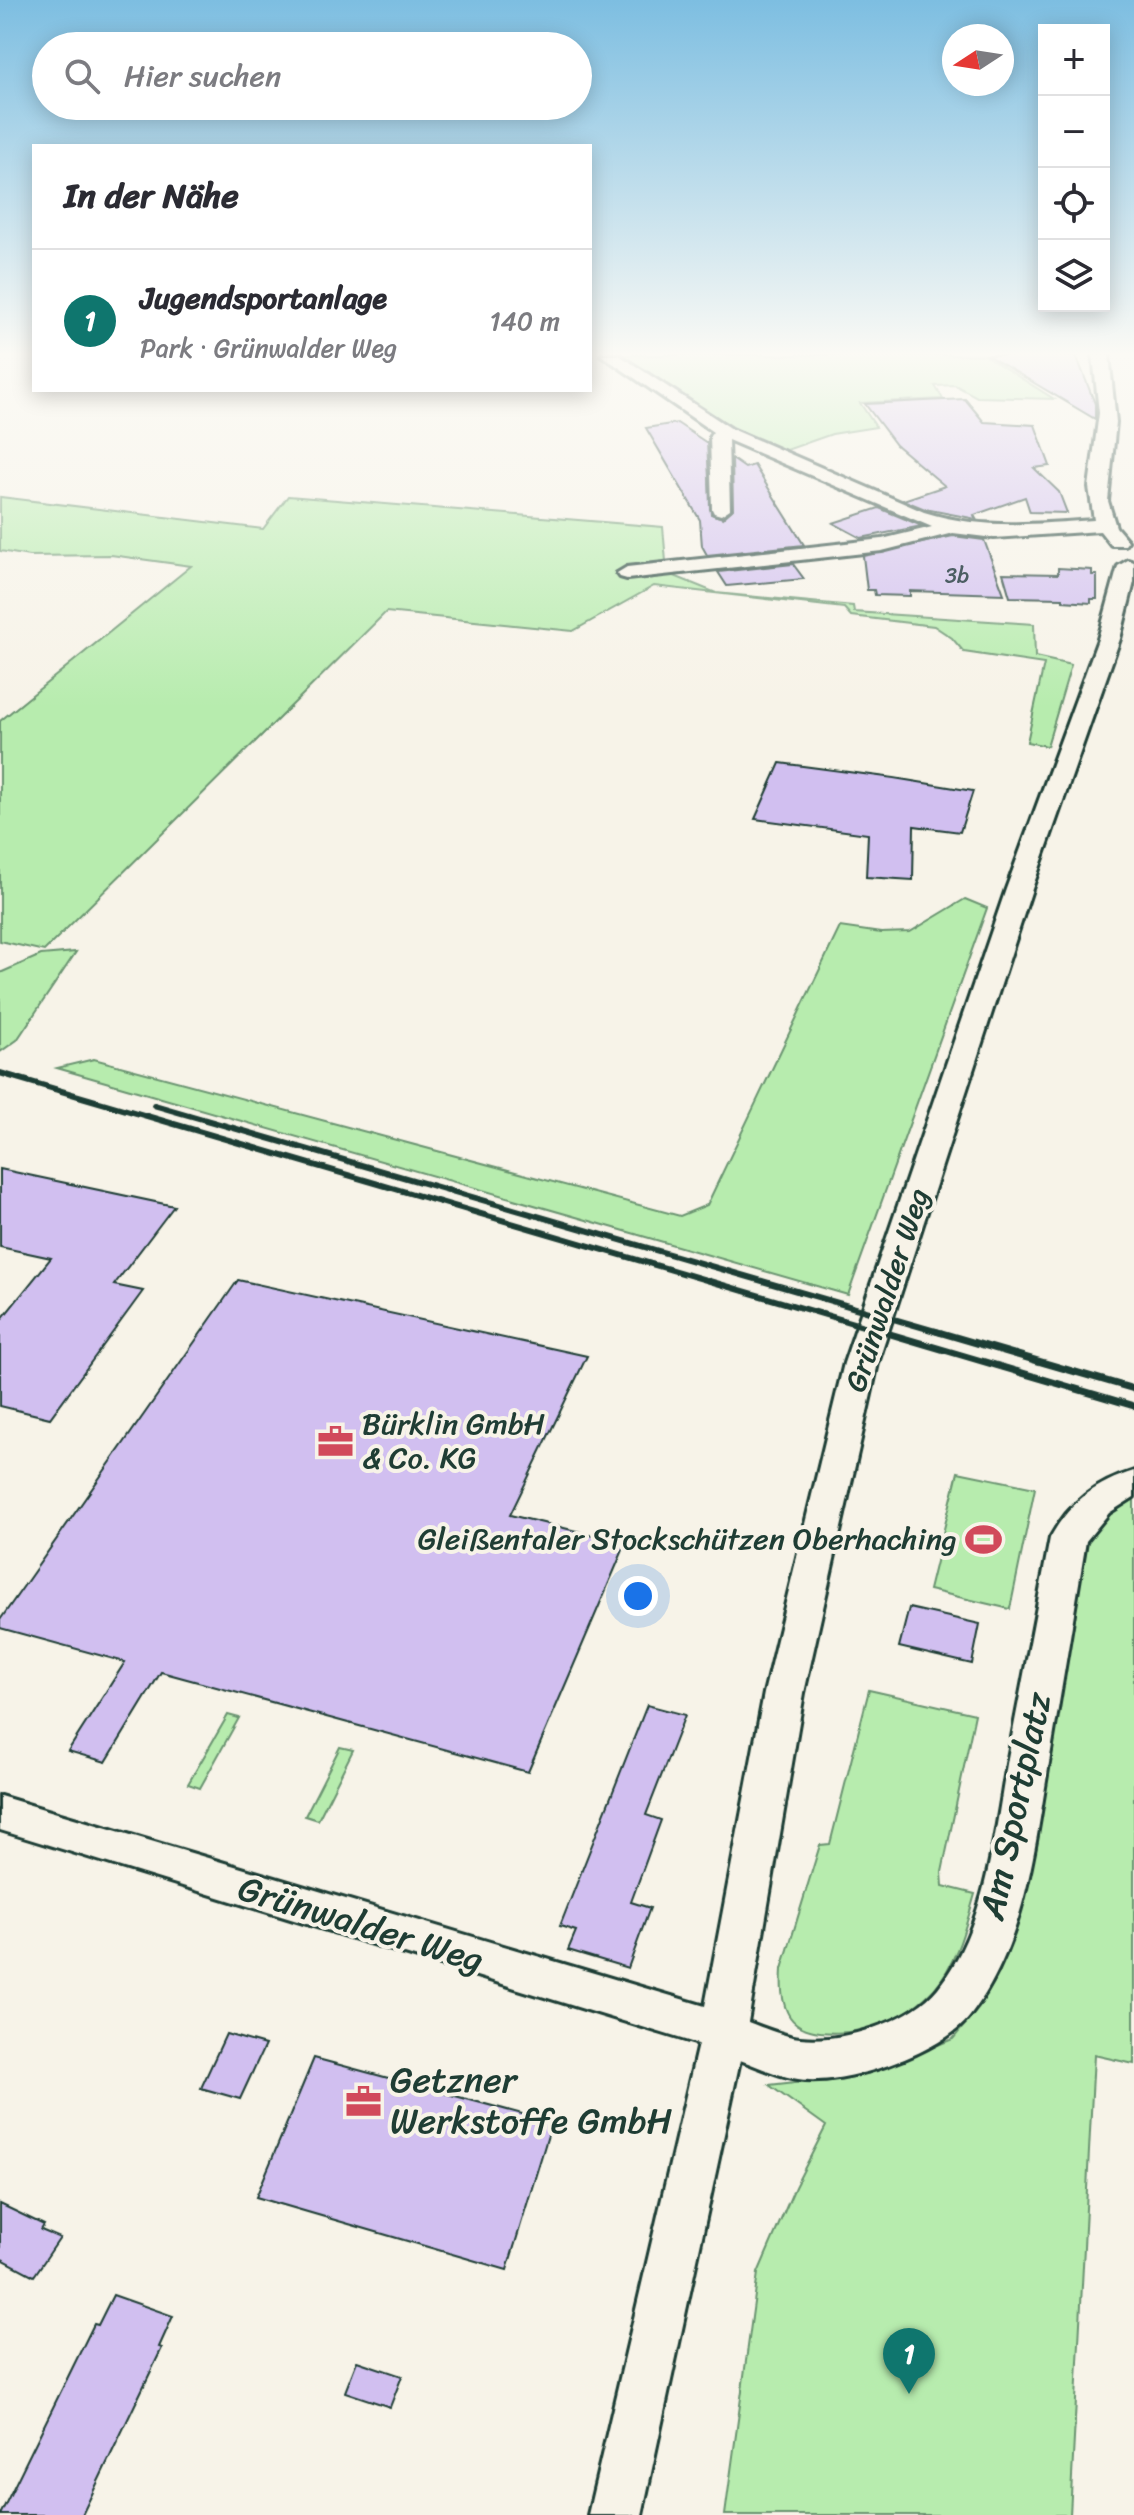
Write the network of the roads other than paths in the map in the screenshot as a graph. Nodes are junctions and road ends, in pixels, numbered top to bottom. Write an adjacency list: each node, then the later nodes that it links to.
1 (720, 472): 4 (street)
2 (814, 472): 6 (street)
3 (1099, 472): 5 (street)
4 (721, 509)
5 (1107, 525): 6 (street); 7 (street)
6 (953, 527): 8 (street)
7 (1131, 557): 11 (street, Grünwalder Weg)
8 (627, 573)
9 (1134, 1484): 11 (street, Am Sportplatz)
10 (0, 1813): 11 (street, Grünwalder Weg)
11 (723, 2034): 12 (street, Grünwalder Weg)
12 (615, 2515)

